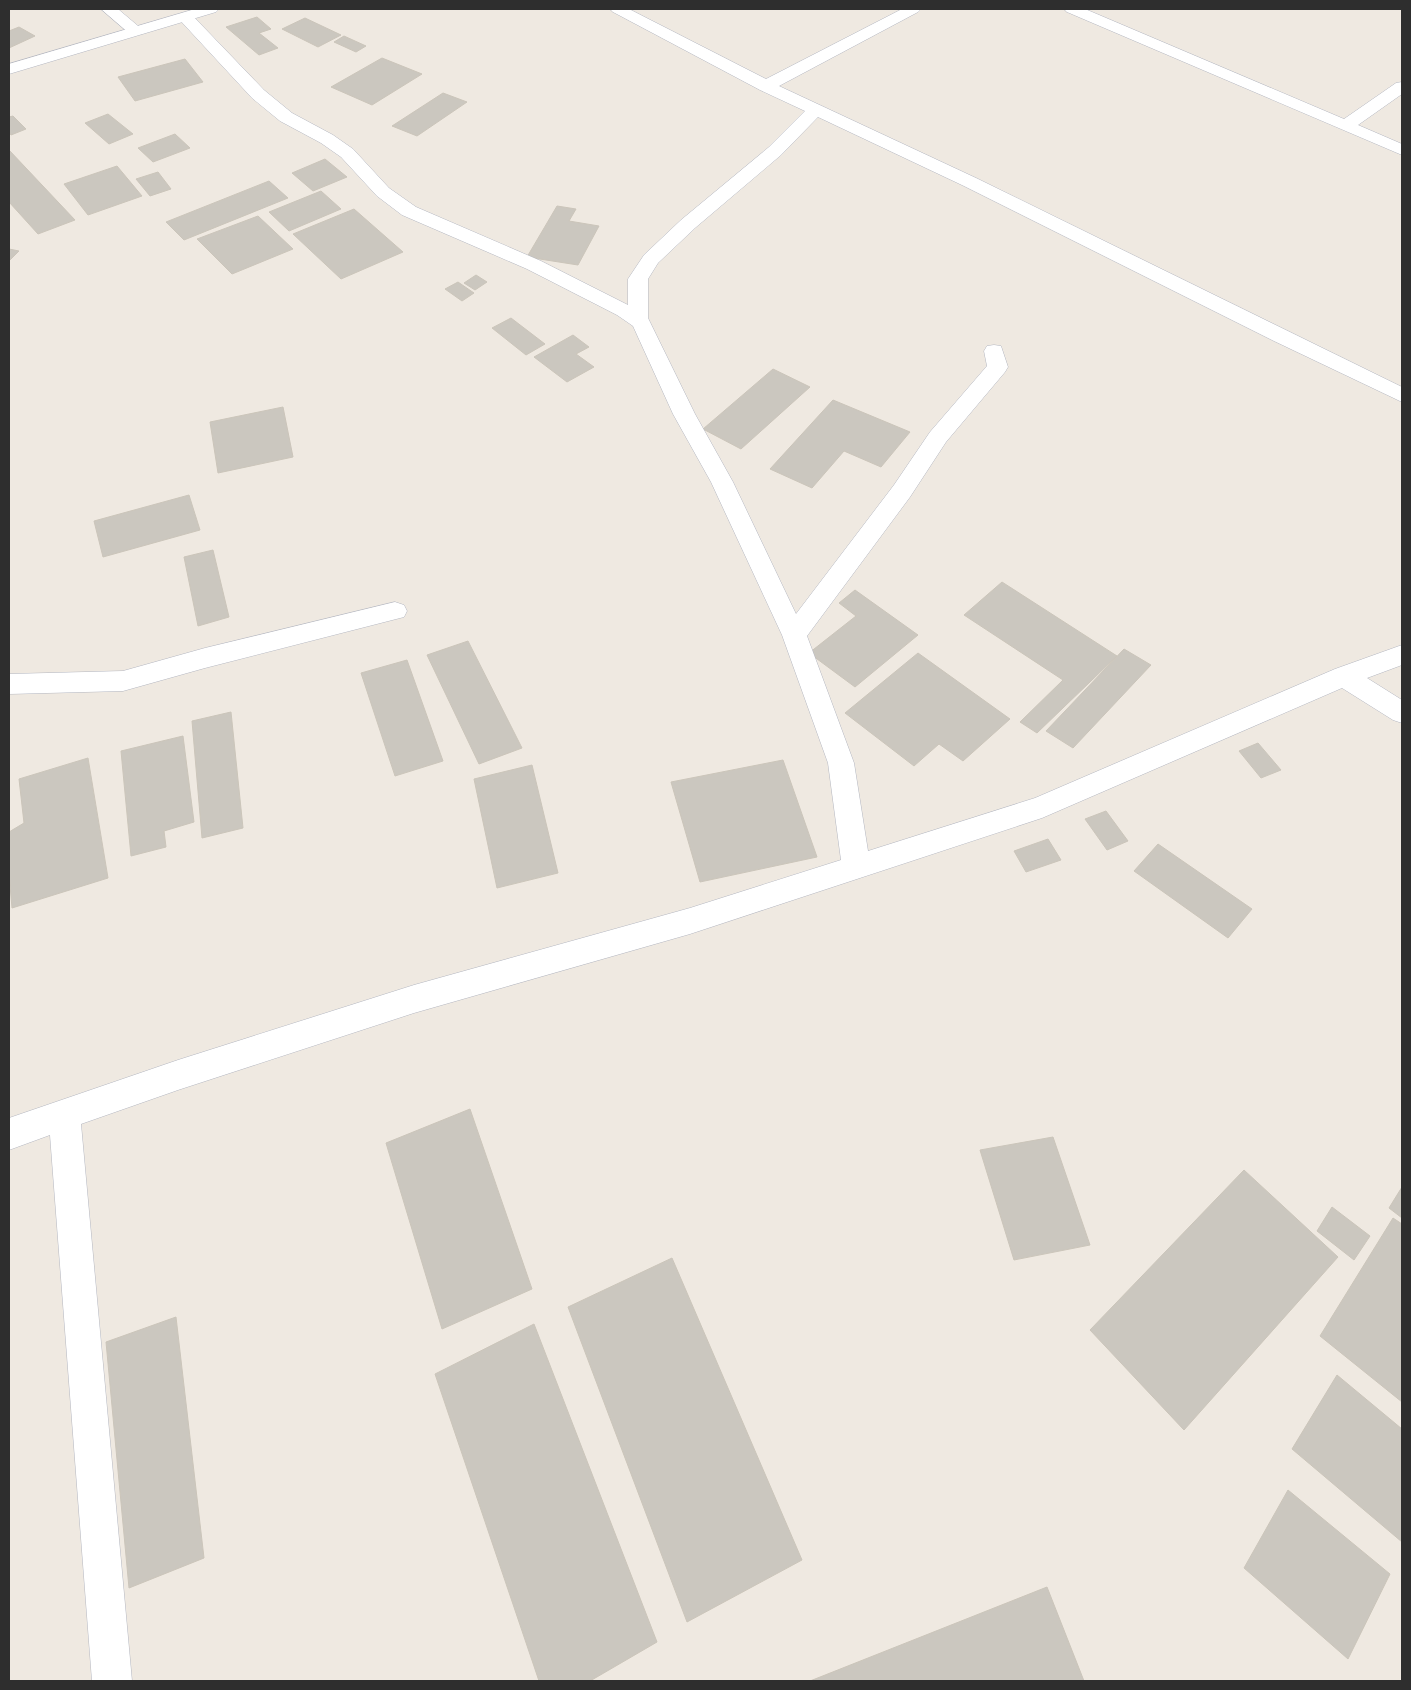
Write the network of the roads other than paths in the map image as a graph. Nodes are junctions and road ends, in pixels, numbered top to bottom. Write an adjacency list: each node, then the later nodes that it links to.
1 (109, 9): 7 (street)
2 (211, 9): 6 (street)
3 (618, 9): 9 (street)
4 (913, 9): 9 (street)
5 (1072, 9): 12 (street)
6 (185, 16): 7 (street); 14 (street)
7 (136, 31): 8 (street)
8 (9, 69)
9 (766, 86): 11 (street)
10 (1402, 87): 12 (street)
11 (816, 109): 14 (street); 16 (street)
12 (1346, 126): 13 (street)
13 (1402, 150)
14 (638, 319): 18 (street)
15 (994, 351): 18 (street)
16 (1402, 395)
17 (395, 611): 21 (street)
18 (794, 635): 23 (street)
19 (1402, 655): 20 (street)
20 (1344, 676): 22 (street); 23 (street)
21 (9, 684)
22 (1402, 713)
23 (856, 867): 24 (street)
24 (64, 1115): 25 (street); 26 (street)
25 (9, 1134)
26 (112, 1681)

